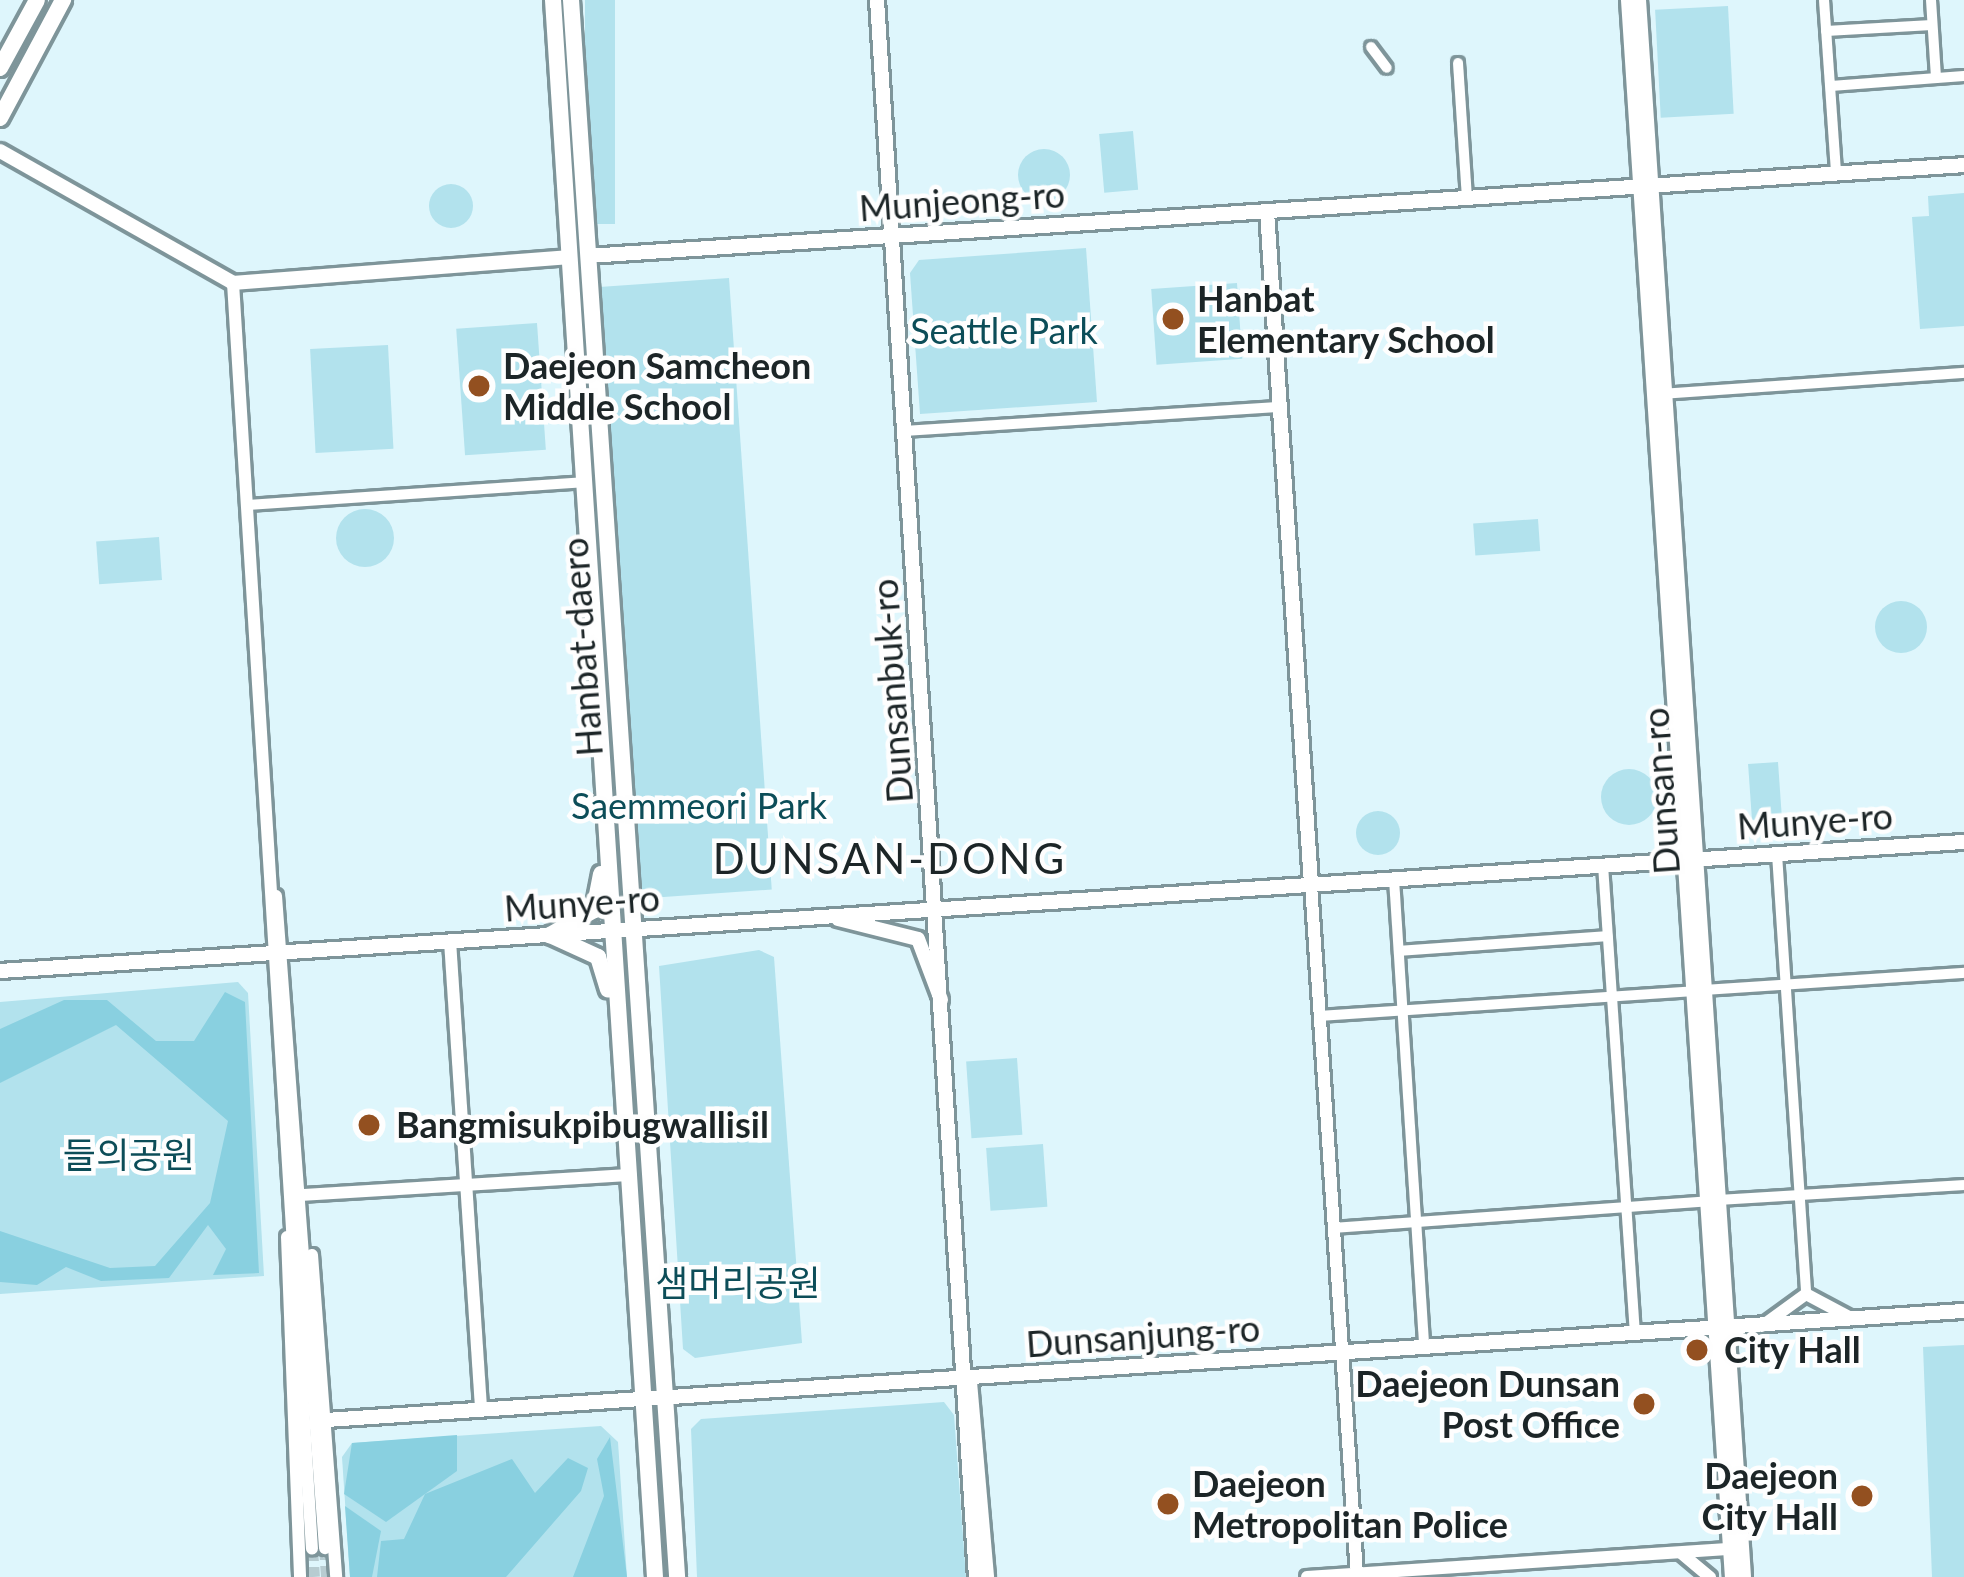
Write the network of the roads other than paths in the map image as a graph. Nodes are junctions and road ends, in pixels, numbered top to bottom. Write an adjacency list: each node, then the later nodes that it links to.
1 (37, 0): 14 (main road)
2 (63, 0): 19 (main road)
3 (553, 0): 27 (main road, Hanbat-daero)
4 (571, 0): 27 (main road, Hanbat-daero)
5 (877, 0): 26 (main road, Dunsanbuk-ro)
6 (1628, 0): 23 (main road, Dunsan-ro)
7 (1639, 0): 23 (main road, Dunsan-ro)
8 (1824, 0): 11 (street)
9 (1931, 0): 10 (street)
10 (1932, 25): 11 (street); 17 (street)
11 (1826, 31): 18 (street)
12 (1370, 47): 15 (street)
13 (1458, 63): 24 (street)
14 (0, 68)
15 (1387, 68)
16 (1964, 76): 17 (street)
17 (1936, 78): 18 (street)
18 (1831, 86): 22 (street)
19 (0, 118)
20 (0, 151): 28 (main road)
21 (1964, 165): 22 (main road, Munjeong-ro)
22 (1836, 173): 23 (main road, Munjeong-ro)
23 (1646, 186): 24 (main road, Munjeong-ro); 30 (main road, Dunsan-ro)
24 (1467, 198): 25 (main road, Munjeong-ro)
25 (1267, 211): 26 (main road, Munjeong-ro); 31 (main road)
26 (892, 236): 27 (main road, Munjeong-ro); 32 (main road, Dunsanbuk-ro)
27 (579, 256): 28 (main road, Munjeong-ro); 33 (main road, Hanbat-daero); 44 (main road, Hanbat-daero)
28 (233, 284): 34 (street)
29 (1964, 373): 30 (street)
30 (1660, 394): 37 (main road, Dunsan-ro)
31 (1280, 406): 32 (street); 41 (main road)
32 (905, 431): 42 (main road, Dunsanbuk-ro)
33 (585, 482): 34 (street); 38 (main road, Hanbat-daero)
34 (249, 505): 49 (street)
35 (1964, 842): 36 (main road, Munye-ro)
36 (1777, 854): 37 (main road, Munye-ro); 52 (street)
37 (1690, 860): 39 (main road, Munye-ro); 53 (main road, Dunsan-ro)
38 (610, 862): 44 (main road, Hanbat-daero); 45 (main road)
39 (1603, 865): 40 (main road, Munye-ro); 46 (street)
40 (1394, 879): 41 (main road, Munye-ro); 48 (street)
41 (1311, 884): 42 (main road, Munye-ro); 58 (street)
42 (937, 909): 43 (main road, Munye-ro); 56 (main road, Dunsanbuk-ro)
43 (834, 917): 44 (main road, Munye-ro); 56 (main road)
44 (624, 930): 45 (main road, Munye-ro); 55 (main road, Hanbat-daero); 78 (main road, Hanbat-daero)
45 (550, 934): 47 (main road, Munye-ro); 55 (main road)
46 (1607, 936): 48 (street); 54 (street)
47 (450, 941): 49 (main road, Munye-ro); 60 (street)
48 (1399, 951): 57 (street)
49 (280, 953): 50 (main road, Munye-ro); 62 (street); 66 (street)
50 (0, 971)
51 (1964, 973): 52 (street)
52 (1786, 985): 53 (street); 63 (street)
53 (1699, 990): 54 (street); 64 (main road, Dunsan-ro)
54 (1612, 996): 57 (street); 65 (street)
55 (620, 1002): 59 (main road, Hanbat-daero)
56 (943, 1004): 77 (main road, Dunsanbuk-ro)
57 (1403, 1010): 58 (street); 67 (street)
58 (1319, 1016): 68 (street)
59 (630, 1174): 60 (street); 79 (main road, Hanbat-daero)
60 (466, 1185): 62 (street); 80 (street)
61 (1964, 1185): 63 (street)
62 (302, 1195): 66 (street)
63 (1799, 1195): 64 (street); 69 (street)
64 (1713, 1201): 65 (street); 73 (main road, Dunsan-ro)
65 (1626, 1207): 67 (street); 74 (street)
66 (297, 1212): 81 (street); 82 (street); 86 (street)
67 (1416, 1222): 68 (street); 75 (street)
68 (1334, 1228): 76 (street)
69 (1806, 1294): 71 (street); 72 (street)
70 (1964, 1311): 71 (main road, Dunsanjung-ro)
71 (1853, 1319): 72 (main road, Dunsanjung-ro)
72 (1762, 1326): 73 (main road, Dunsanjung-ro)
73 (1721, 1329): 74 (main road, Dunsanjung-ro); 83 (main road, Dunsan-ro); 95 (main road, Dunsan-ro)
74 (1635, 1335): 75 (main road, Dunsanjung-ro)
75 (1424, 1348): 76 (main road, Dunsanjung-ro)
76 (1342, 1354): 77 (main road, Dunsanjung-ro); 85 (street)
77 (968, 1378): 78 (main road, Dunsanjung-ro); 90 (main road, Dunsanbuk-ro); 91 (main road, Dunsanbuk-ro)
78 (665, 1397): 79 (main road, Dunsanjung-ro); 89 (main road, Hanbat-daero)
79 (644, 1399): 80 (main road, Dunsanjung-ro); 88 (main road, Hanbat-daero)
80 (481, 1409): 81 (main road, Dunsanjung-ro)
81 (326, 1420): 87 (street)
82 (319, 1548)
83 (1731, 1549): 84 (street); 94 (main road, Dunsan-ro)
84 (1680, 1553): 85 (street); 93 (street)
85 (1357, 1574): 92 (street)
86 (300, 1577)
87 (336, 1577)
88 (655, 1577)
89 (677, 1577)
90 (976, 1577)
91 (987, 1577)
92 (1307, 1577)
93 (1710, 1577)
94 (1732, 1577)
95 (1744, 1577)

